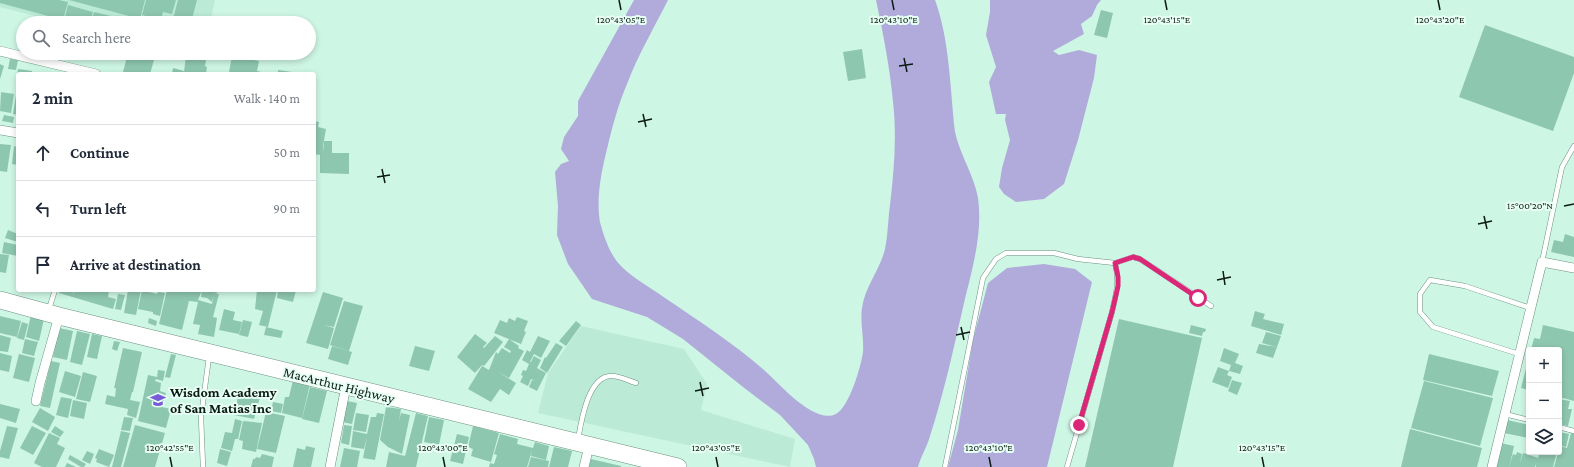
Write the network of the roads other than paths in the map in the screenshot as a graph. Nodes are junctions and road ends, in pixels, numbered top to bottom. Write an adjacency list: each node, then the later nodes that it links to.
1 (0, 51): 2 (street)
2 (16, 55)
3 (38, 60): 4 (street)
4 (88, 72)
5 (0, 130): 6 (street)
6 (16, 133)
7 (1574, 146): 8 (lane)
8 (1542, 262): 10 (street); 14 (street)
9 (1115, 263): 13 (lane); 30 (lane); 31 (lane)
10 (1574, 268)
11 (55, 292): 15 (lane)
12 (0, 300): 15 (highway, MacArthur Highway)
13 (1211, 306)
14 (1530, 308): 17 (street); 17 (lane)
15 (53, 314): 16 (highway, MacArthur Highway); 20 (street)
16 (209, 353): 19 (highway, MacArthur Highway); 26 (lane)
17 (1519, 354): 21 (street)
18 (636, 383): 25 (lane)
19 (346, 386): 25 (highway, MacArthur Highway); 27 (street)
20 (36, 401)
21 (1506, 414): 22 (lane); 32 (street)
22 (1526, 419)
23 (1562, 428): 24 (lane)
24 (1574, 431)
25 (583, 444): 28 (street); 29 (highway, MacArthur Highway)
26 (203, 467)
27 (330, 467)
28 (584, 467)
29 (678, 467)
30 (945, 467)
31 (1067, 467)
32 (1492, 467)

